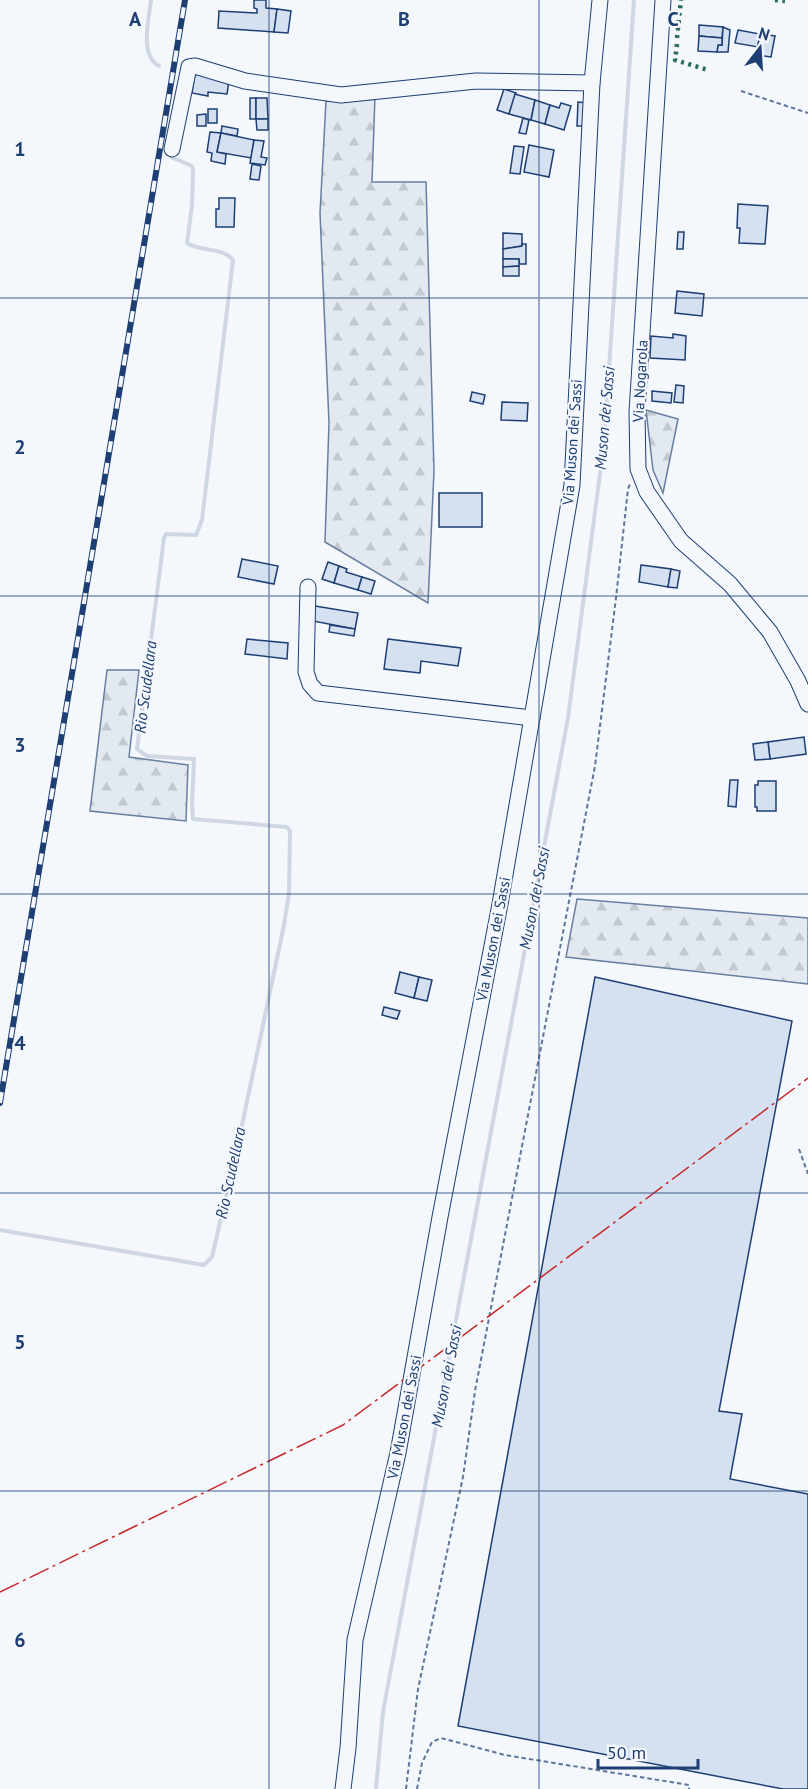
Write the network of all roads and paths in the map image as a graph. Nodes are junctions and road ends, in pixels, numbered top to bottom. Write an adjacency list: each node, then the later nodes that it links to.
1 (600, 0): 3 (street, Via Muson dei Sassi)
2 (663, 0): 7 (street, Via Nogarola)
3 (592, 83): 6 (street); 10 (street, Via Muson dei Sassi)
4 (741, 91): 5 (path)
5 (808, 113)
6 (172, 149)
7 (638, 469): 9 (street, Via Nogarola); 14 (path)
8 (308, 587): 10 (street)
9 (808, 704)
10 (532, 718): 13 (street, Via Muson dei Sassi)
11 (799, 1149): 12 (path)
12 (808, 1174)
13 (343, 1789)
14 (406, 1789)
15 (417, 1789): 16 (path)
16 (688, 1789)

